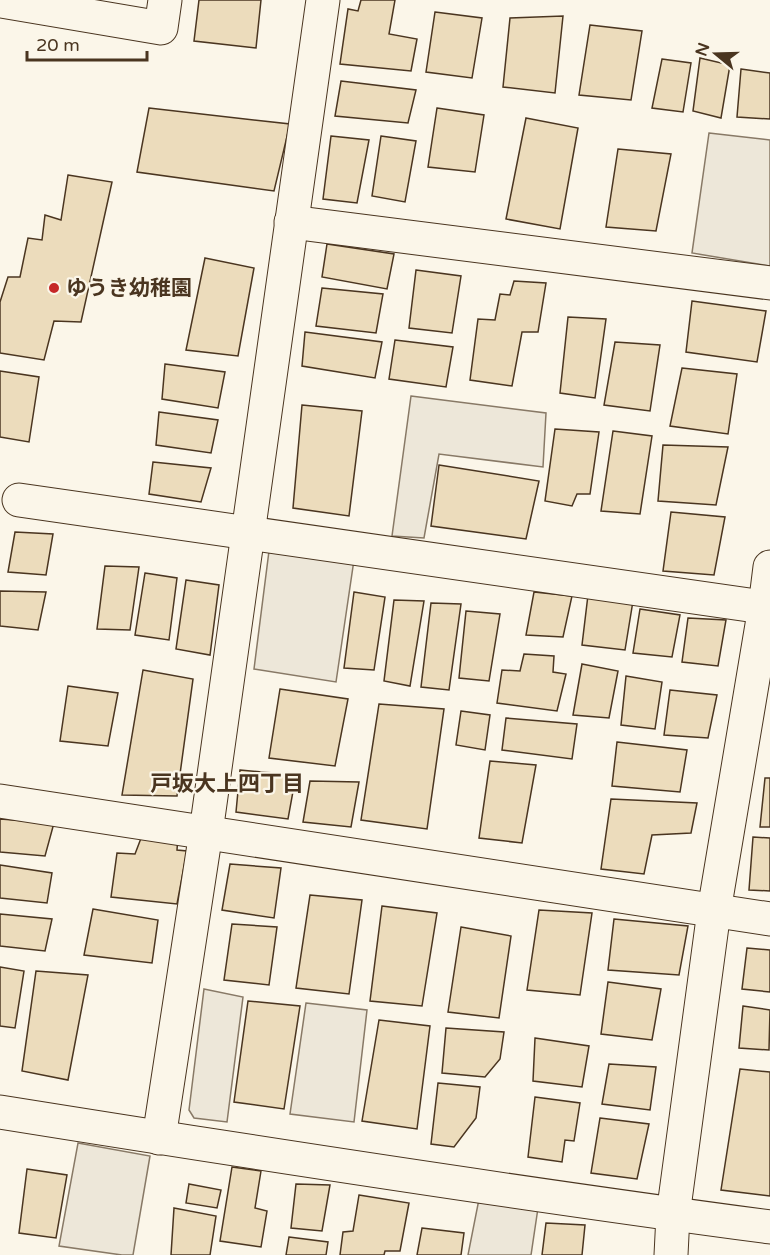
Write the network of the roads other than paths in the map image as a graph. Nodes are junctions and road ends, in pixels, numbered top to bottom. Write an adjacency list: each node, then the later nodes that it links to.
1 (2, 0): 2 (street)
2 (165, 0)
3 (323, 0): 4 (street)
4 (291, 222): 5 (street); 7 (street)
5 (770, 283)
6 (19, 500): 7 (street)
7 (248, 533): 9 (street); 11 (street)
8 (770, 567): 9 (street)
9 (767, 608): 12 (street)
10 (0, 801): 11 (street)
11 (206, 832): 12 (street); 15 (street)
12 (714, 911): 13 (street); 16 (street)
13 (770, 919)
14 (0, 1112): 15 (street)
15 (159, 1138): 16 (street)
16 (673, 1215): 17 (street); 18 (street)
17 (770, 1227)
18 (671, 1255)

